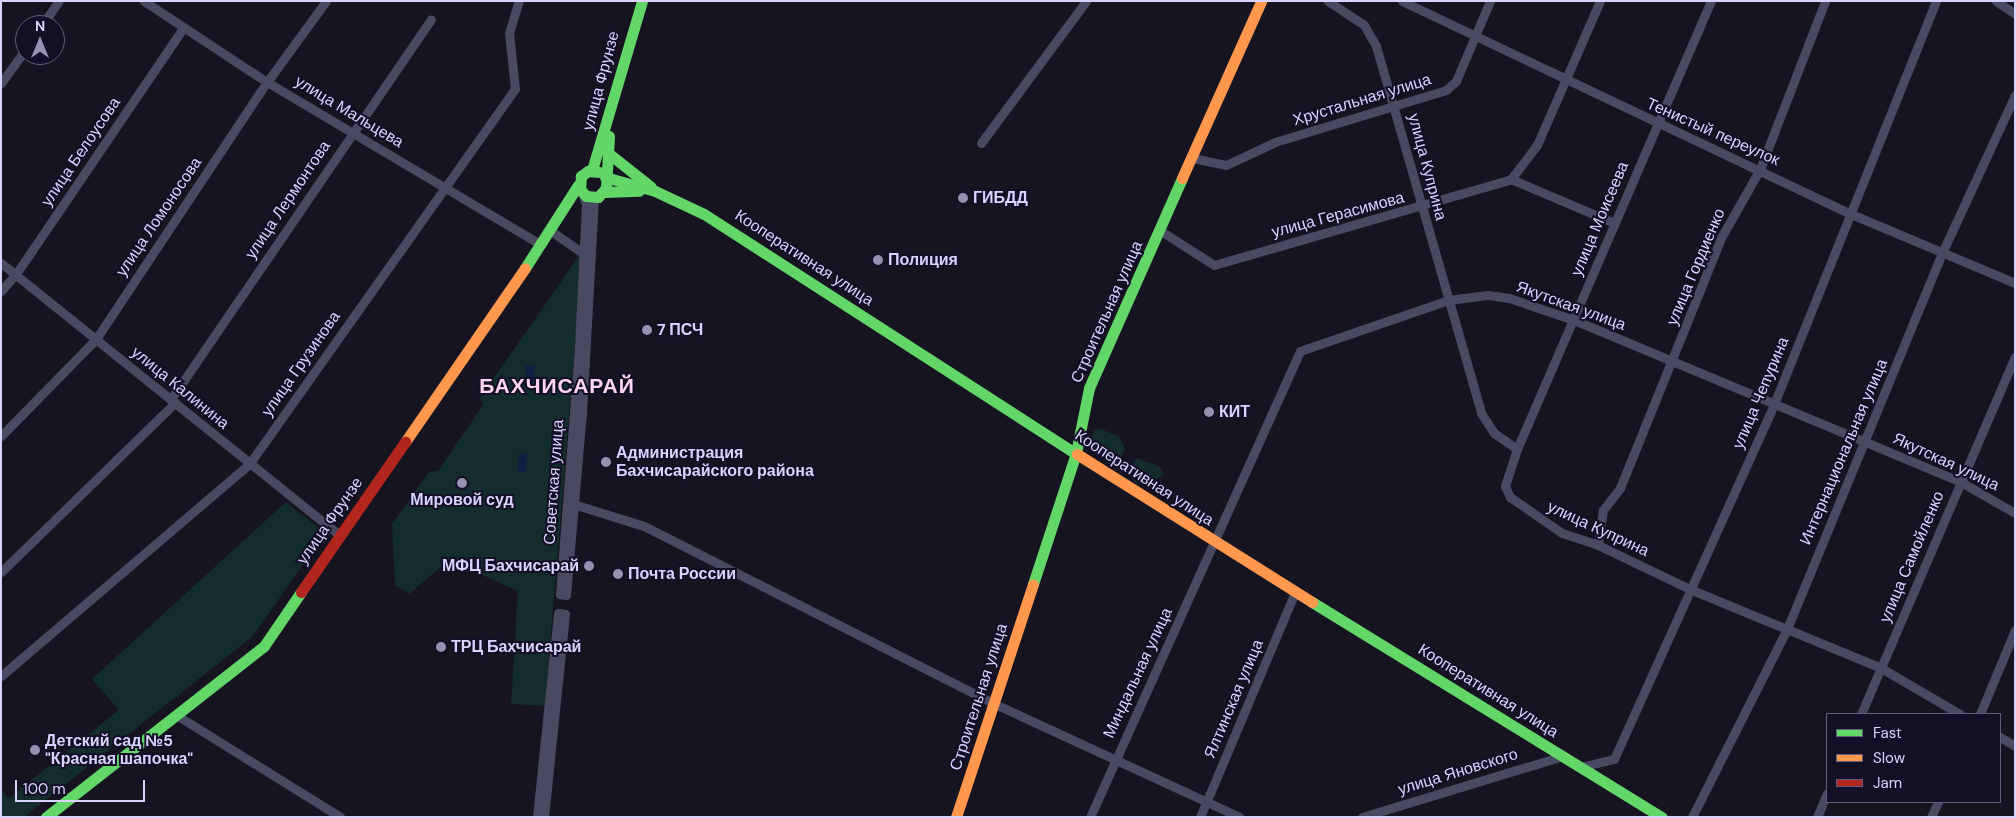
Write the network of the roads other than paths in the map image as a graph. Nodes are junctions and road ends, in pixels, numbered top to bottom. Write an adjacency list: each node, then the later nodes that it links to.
1 (59, 1): 17 (street)
2 (144, 1): 19 (street, улица Мальцева)
3 (326, 1): 23 (street, улица Ломоносова)
4 (519, 1): 37 (street, улица Грузинова)
5 (642, 1): 27 (main road, улица Фрунзе)
6 (1086, 1): 30 (street)
7 (1261, 1): 32 (main road, Строительная улица)
8 (1328, 1): 26 (street, улица Куприна)
9 (1402, 1): 20 (street, Тенистый переулок)
10 (1490, 1): 20 (street, Хрустальная улица)
11 (1600, 1): 22 (street)
12 (1711, 1): 28 (street, улица Моисеева)
13 (1825, 1): 33 (street, улица Гордиенко)
14 (1936, 1): 41 (street, улица Чепурина)
15 (1996, 1): 16 (street)
16 (2015, 14)
17 (49, 15)
18 (431, 19): 29 (street, улица Лермонтова)
19 (183, 28): 23 (street, улица Мальцева); 49 (street, улица Белоусова)
20 (1474, 36): 22 (street, Тенистый переулок); 26 (street, Хрустальная улица)
21 (15, 64): 24 (street)
22 (1566, 79): 28 (street, Тенистый переулок); 36 (street)
23 (267, 82): 29 (street, улица Мальцева); 54 (street, улица Ломоносова)
24 (1, 83)
25 (2015, 94): 46 (street, Интернациональная улица)
26 (1395, 106): 32 (street, Хрустальная улица); 40 (street, улица Куприна)
27 (611, 111): 31 (main road); 34 (main road, улица Фрунзе)
28 (1656, 124): 33 (street, Тенистый переулок); 42 (street, улица Моисеева)
29 (353, 131): 37 (street, улица Мальцева); 57 (street, улица Лермонтова)
30 (980, 143)
31 (607, 152): 35 (main road); 38 (main road)
32 (1193, 158): 44 (main road, Строительная улица)
33 (1760, 169): 41 (street, Тенистый переулок); 56 (street, улица Гордиенко)
34 (592, 170): 35 (main road, Кооперативная улица); 39 (main road)
35 (605, 177): 38 (main road, Кооперативная улица); 39 (main road)
36 (1511, 179): 40 (street, улица Герасимова); 42 (street)
37 (444, 186): 45 (street, улица Мальцева); 63 (street, улица Грузинова)
38 (655, 191): 39 (main road); 62 (main road, Кооперативная улица)
39 (589, 193): 43 (main road, улица Фрунзе); 47 (street, Советская улица)
40 (1421, 208): 44 (street, улица Герасимова); 52 (street, улица Куприна)
41 (1851, 214): 46 (street, Тенистый переулок); 58 (street, улица Чепурина)
42 (1614, 223): 53 (street, улица Моисеева)
43 (551, 231): 45 (main road, улица Фрунзе); 47 (street)
44 (1160, 231): 62 (main road, Строительная улица)
45 (541, 245): 67 (main road, улица Фрунзе)
46 (1942, 253): 50 (street, Тенистый переулок); 60 (street, Интернациональная улица)
47 (587, 256): 65 (street, Советская улица)
48 (1, 263): 49 (street, улица Калинина)
49 (16, 274): 51 (street, улица Белоусова); 54 (street, улица Калинина)
50 (2015, 284)
51 (1, 290)
52 (1448, 300): 53 (street, Якутская улица); 61 (street, улица Куприна); 68 (street, Якутская улица)
53 (1574, 320): 56 (street, Якутская улица); 61 (street, улица Моисеева)
54 (96, 339): 57 (street, улица Калинина); 59 (street, улица Ломоносова)
55 (2015, 357): 64 (street, улица Самойленко)
56 (1673, 362): 58 (street, Якутская улица); 69 (street, улица Гордиенко)
57 (173, 401): 63 (street, улица Калинина); 70 (street, улица Лермонтова)
58 (1774, 404): 60 (street, Якутская улица); 71 (street, улица Чепурина)
59 (1, 436)
60 (1865, 442): 64 (street, Якутская улица); 74 (street, Интернациональная улица)
61 (1517, 449): 69 (street, улица Куприна)
62 (1076, 453): 68 (main road, Кооперативная улица); 78 (main road, Строительная улица)
63 (250, 463): 67 (street, улица Калинина); 77 (street, улица Грузинова)
64 (1961, 482): 66 (street, Якутская улица); 76 (street, улица Самойленко)
65 (571, 503): 73 (street, Советская улица); 78 (street)
66 (2015, 513)
67 (340, 536): 82 (main road, улица Фрунзе)
68 (1214, 542): 72 (main road, Кооперативная улица); 86 (street, Миндальная улица)
69 (1598, 545): 71 (street, улица Куприна)
70 (1, 572)
71 (1692, 590): 74 (street, улица Куприна); 87 (street, улица Чепурина)
72 (1295, 592): 85 (main road, Кооперативная улица); 90 (street, Ялтинская улица)
73 (560, 594)
74 (1786, 629): 76 (street, улица Куприна); 101 (street, Интернациональная улица)
75 (2015, 630): 81 (street)
76 (1881, 668): 79 (street, улица Самойленко); 80 (street, улица Куприна)
77 (1, 676)
78 (995, 704): 86 (street); 95 (main road, Строительная улица)
79 (1861, 713)
80 (1958, 713)
81 (1980, 713)
82 (178, 716): 91 (main road, улица Фрунзе); 92 (street)
83 (2001, 738): 84 (street)
84 (2015, 746)
85 (1563, 756): 87 (main road, Кооперативная улица); 99 (street, улица Яновского)
86 (1115, 761): 90 (street); 96 (street, Миндальная улица)
87 (1581, 767): 100 (main road, Кооперативная улица)
88 (1826, 795): 102 (street)
89 (1937, 803): 103 (street)
90 (1205, 804): 97 (street, Ялтинская улица); 98 (street)
91 (46, 817)
92 (340, 817)
93 (537, 817): 94 (street)
94 (544, 817)
95 (956, 817)
96 (1090, 817)
97 (1200, 817)
98 (1239, 817)
99 (1362, 817)
100 (1662, 817)
101 (1692, 817)
102 (1817, 817)
103 (1930, 817)

